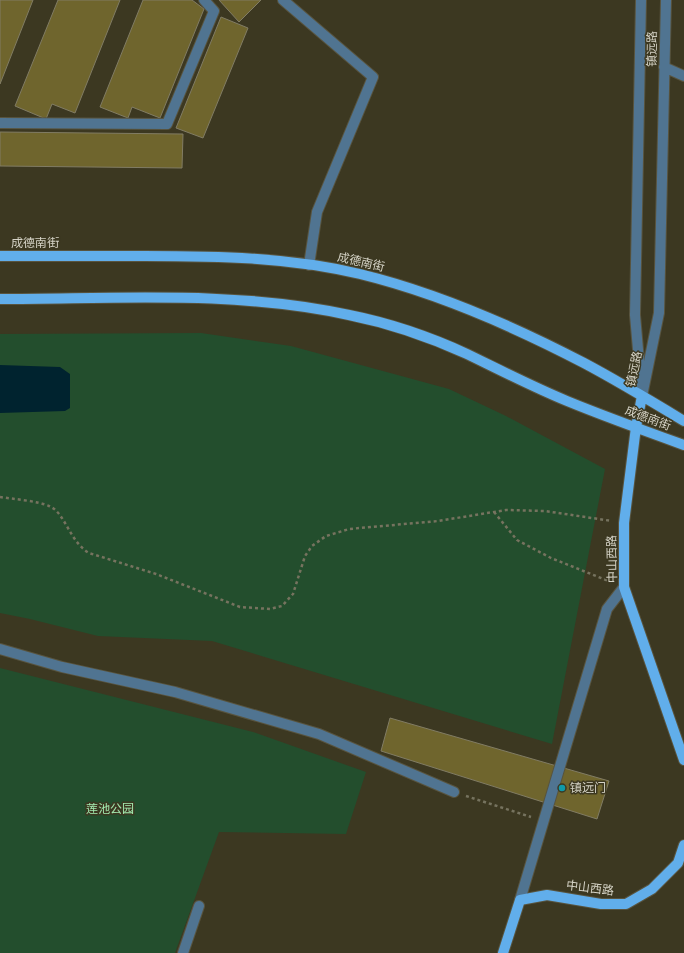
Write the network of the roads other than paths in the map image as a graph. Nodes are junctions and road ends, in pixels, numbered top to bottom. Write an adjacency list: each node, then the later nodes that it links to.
1 (204, 0): 7 (street)
2 (283, 0): 9 (street)
3 (641, 0): 11 (street, 镇远路)
4 (666, 0): 5 (street, 镇远路)
5 (664, 67): 6 (street); 11 (street, 镇远路)
6 (684, 76)
7 (0, 123)
8 (0, 256): 9 (main road, 成德南街)
9 (309, 265): 11 (main road, 成德南街)
10 (0, 299): 13 (main road, 成德南街)
11 (642, 396): 12 (main road, 成德南街); 13 (main road, 中山西路)
12 (684, 421)
13 (636, 427): 14 (main road, 成德南街); 15 (main road, 中山西路)
14 (684, 445)
15 (624, 587): 17 (main road, 中山西路); 20 (street)
16 (0, 649): 18 (street)
17 (684, 760)
18 (454, 792)
19 (684, 845): 20 (main road, 中山西路)
20 (520, 900): 23 (main road)
21 (200, 906): 22 (street)
22 (183, 953)
23 (503, 953)

